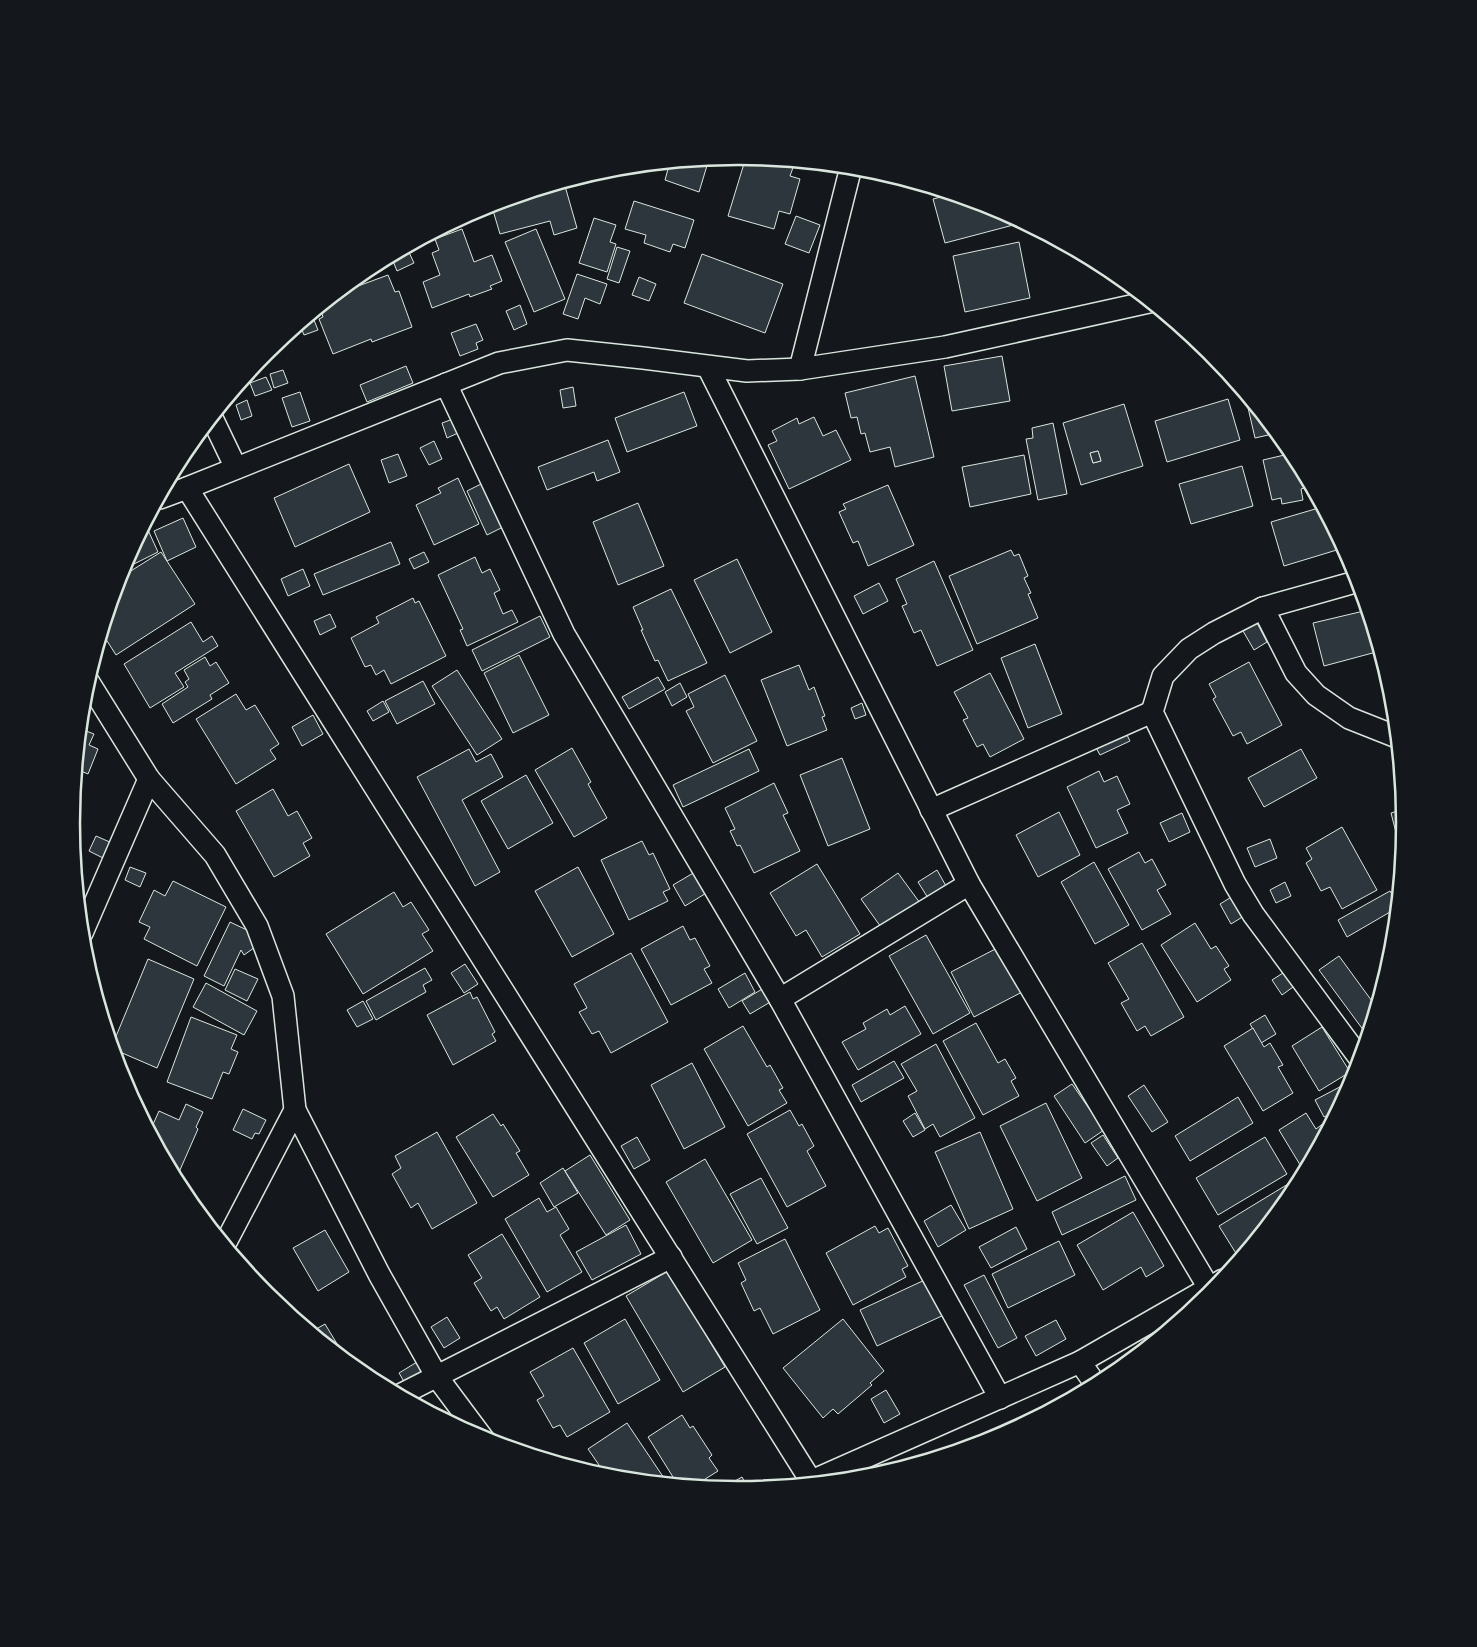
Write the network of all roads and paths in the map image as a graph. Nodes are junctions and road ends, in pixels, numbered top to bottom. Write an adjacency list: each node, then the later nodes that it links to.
1 (848, 175): 4 (street)
2 (1142, 304): 4 (street)
3 (708, 367): 4 (street); 5 (street); 16 (street)
4 (800, 368)
5 (446, 384): 7 (street); 19 (street)
6 (215, 424): 7 (street)
7 (236, 468): 8 (street)
8 (187, 488): 9 (street); 23 (street)
9 (167, 495)
10 (1351, 583): 11 (street)
11 (1264, 608): 13 (street); 14 (street)
12 (94, 691): 15 (street)
13 (1152, 712): 16 (street); 20 (street)
14 (1390, 733)
15 (149, 779): 18 (street); 21 (street)
16 (931, 810): 17 (street)
17 (969, 884): 19 (street); 24 (street)
18 (88, 920)
19 (780, 999): 30 (street)
20 (1355, 1053)
21 (295, 1110): 22 (street); 27 (street)
22 (228, 1239)
23 (671, 1257): 27 (street); 33 (street)
24 (1213, 1279)
25 (1199, 1294): 26 (street)
26 (1080, 1362): 28 (street); 30 (street)
27 (437, 1377): 29 (street); 31 (street)
28 (1092, 1379)
29 (406, 1392)
30 (1000, 1398): 32 (street)
31 (473, 1426)
32 (854, 1471)
33 (805, 1478)

